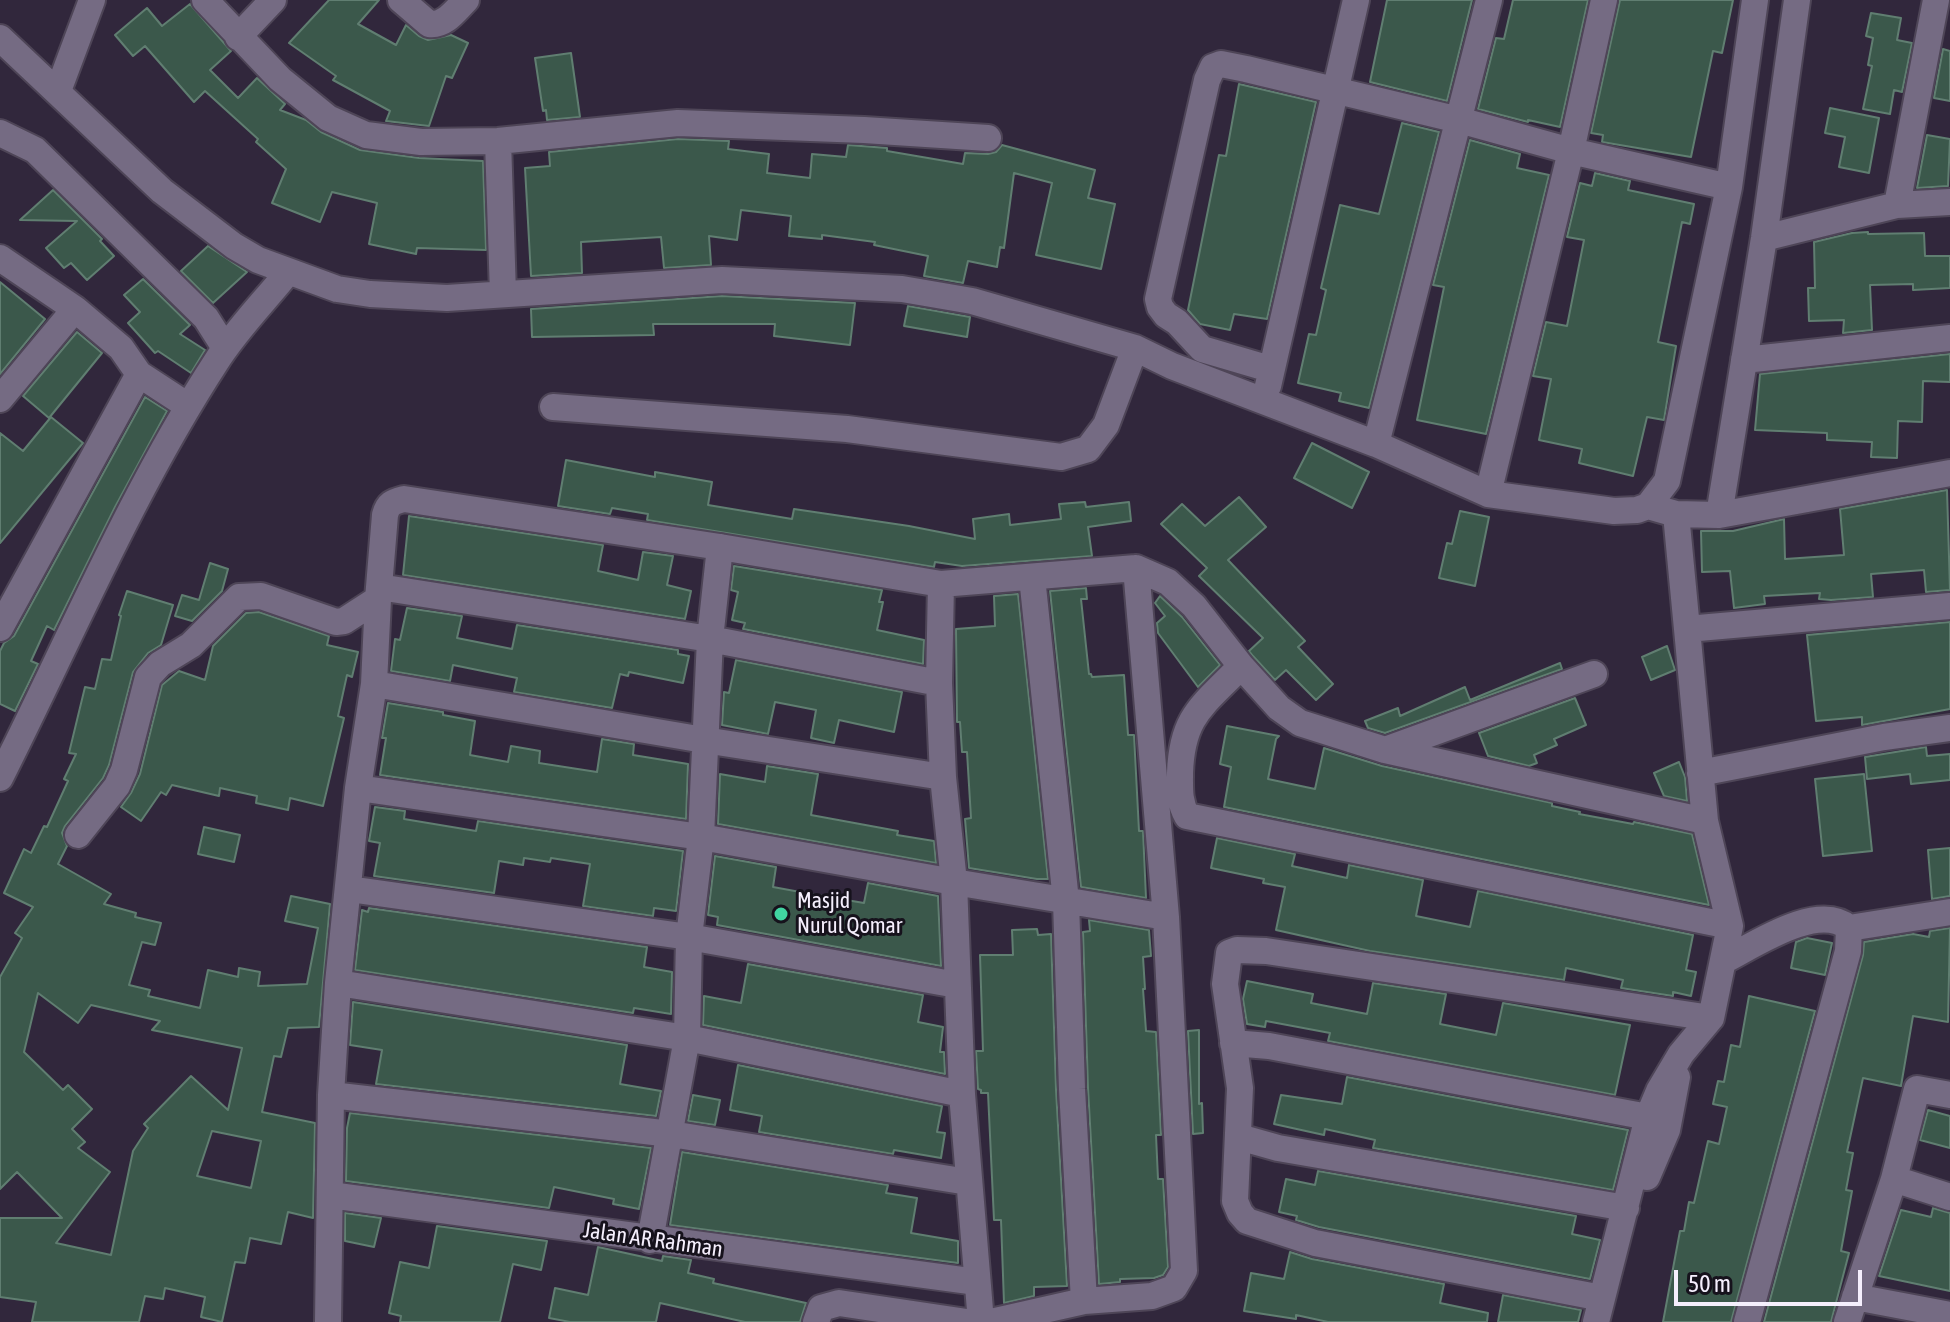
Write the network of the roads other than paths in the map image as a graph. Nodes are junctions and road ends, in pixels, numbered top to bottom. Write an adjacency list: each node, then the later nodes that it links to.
1 (92, 0): 14 (street)
2 (205, 0): 12 (street)
3 (273, 0): 12 (street)
4 (401, 0): 5 (street)
5 (466, 0)
6 (1356, 0): 15 (street)
7 (1489, 0): 16 (street)
8 (1604, 0): 20 (street)
9 (1755, 0): 21 (street)
10 (1797, 0): 24 (street)
11 (1936, 0): 23 (street)
12 (238, 37): 19 (street)
13 (0, 38): 14 (street)
14 (58, 91): 26 (street)
15 (1335, 92): 16 (street); 33 (street); 33 (street)
16 (1459, 120): 20 (street); 39 (street)
17 (0, 133): 30 (street)
18 (988, 138): 19 (street)
19 (498, 141): 27 (street)
20 (1571, 151): 21 (street); 41 (street)
21 (1729, 187): 42 (street)
22 (1950, 202): 23 (street)
23 (1897, 205): 24 (street)
24 (1764, 238): 32 (street)
25 (0, 258): 28 (street)
26 (288, 272): 27 (street); 30 (street)
27 (503, 294): 31 (street)
28 (75, 309): 34 (street); 35 (street)
29 (1950, 338): 32 (street)
30 (225, 348): 37 (street)
31 (1135, 348): 36 (street); 38 (street)
32 (1744, 360): 44 (street)
33 (1270, 369): 36 (street)
34 (139, 374): 37 (street); 45 (street)
35 (0, 399)
36 (1266, 401): 39 (street)
37 (188, 406): 65 (street)
38 (553, 407)
39 (1376, 444): 41 (street)
40 (1950, 473): 44 (street)
41 (1488, 494): 42 (street)
42 (1648, 506): 43 (street)
43 (1676, 514): 44 (street); 54 (street)
44 (1719, 515)
45 (55, 524): 50 (street); 53 (street)
46 (720, 547): 49 (street); 51 (street); 55 (street)
47 (1136, 568): 48 (street); 56 (street); 74 (street)
48 (1032, 577): 49 (street); 72 (street)
49 (941, 584): 58 (street)
50 (0, 586)
51 (378, 593): 55 (street); 59 (street); 68 (street)
52 (1950, 606): 54 (street)
53 (0, 628)
54 (1687, 629): 63 (street)
55 (710, 639): 58 (street); 61 (street)
56 (1241, 666): 62 (street); 75 (street)
57 (1594, 674): 62 (street)
58 (939, 683): 64 (street)
59 (374, 684): 61 (street); 66 (street)
60 (1950, 728): 63 (street)
61 (704, 740): 64 (street); 69 (street)
62 (1385, 750): 67 (street)
63 (1700, 773): 67 (street)
64 (943, 777): 70 (street)
65 (0, 778)
66 (358, 788): 69 (street); 71 (street)
67 (1705, 821): 75 (street)
68 (78, 835)
69 (701, 837): 70 (street); 77 (street)
70 (954, 882): 72 (street); 80 (street)
71 (349, 889): 77 (street); 79 (street)
72 (1066, 901): 74 (street); 99 (street)
73 (1950, 912): 76 (street)
74 (1166, 917): 99 (street)
75 (1730, 926): 78 (street)
76 (1849, 928): 78 (street); 107 (street)
77 (689, 937): 80 (street); 82 (street)
78 (1723, 961): 81 (street)
79 (338, 983): 82 (street); 86 (street)
80 (957, 985): 85 (street)
81 (1711, 1018): 83 (street); 84 (street)
82 (687, 1038): 85 (street); 89 (street)
83 (1233, 1043): 88 (street); 90 (street)
84 (1681, 1054): 88 (street); 100 (street)
85 (962, 1094): 92 (street)
86 (331, 1095): 89 (street); 93 (street)
87 (1950, 1095): 91 (street)
88 (1648, 1117): 95 (street)
89 (671, 1134): 92 (street); 96 (street)
90 (1239, 1137): 95 (street); 100 (street)
91 (1894, 1179): 94 (street); 98 (street)
92 (968, 1182): 97 (street)
93 (330, 1195): 96 (street, Jalan AR Rahman); 102 (street)
94 (1950, 1197)
95 (1626, 1208): 100 (street)
96 (650, 1240): 97 (street, Jalan AR Rahman)
97 (977, 1282): 105 (street)
98 (1855, 1297): 101 (street); 108 (street)
99 (1084, 1301): 106 (street)
100 (1602, 1314)
101 (1950, 1315)
102 (328, 1322)
103 (816, 1322): 104 (street)
104 (967, 1322)
105 (981, 1322)
106 (991, 1322)
107 (1747, 1322)
108 (1847, 1322)

